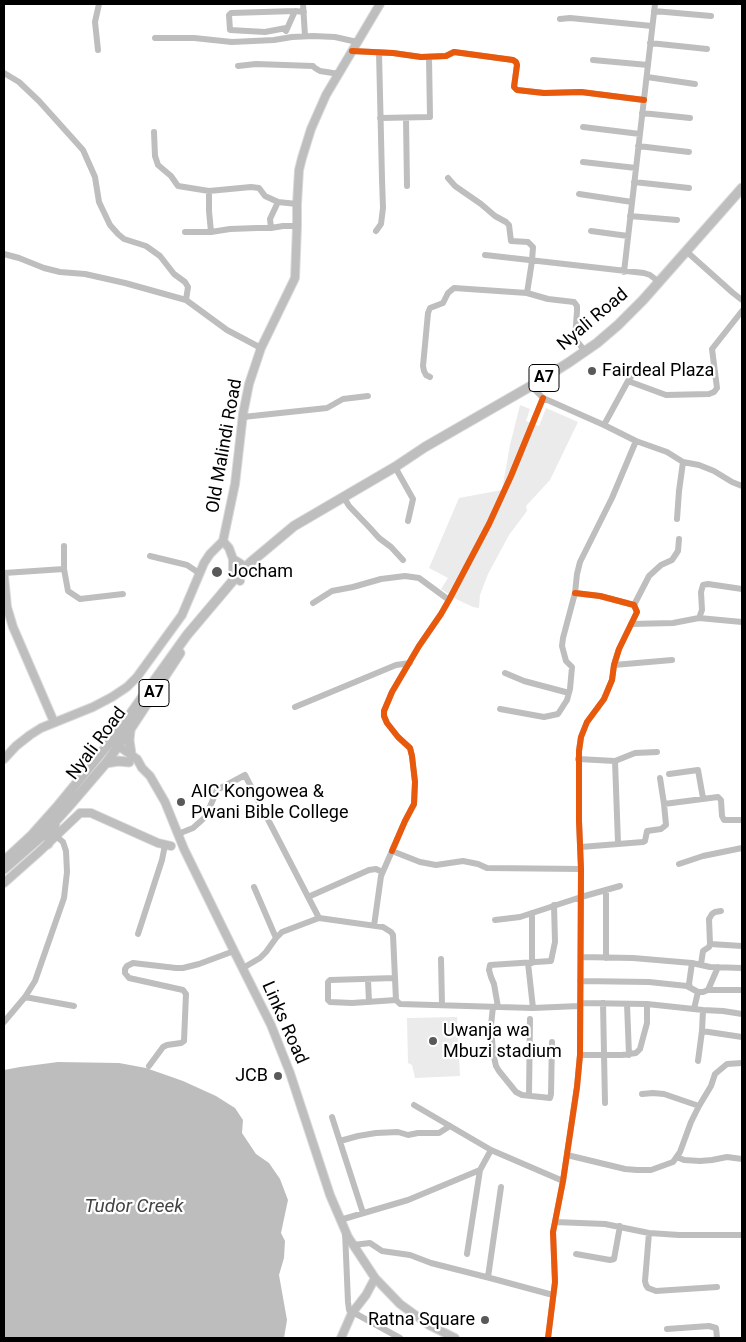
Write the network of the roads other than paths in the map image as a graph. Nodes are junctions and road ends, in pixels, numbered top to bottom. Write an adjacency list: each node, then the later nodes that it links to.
1 (99, 4): 17 (street)
2 (303, 4): 6 (street)
3 (380, 4): 14 (main road, Old Malindi Road)
4 (654, 7): 7 (street); 9 (street)
5 (295, 11): 6 (street); 10 (street); 10 (street)
6 (304, 12): 11 (street)
7 (711, 16)
8 (560, 19): 9 (street)
9 (652, 26): 15 (street)
10 (286, 28): 13 (street)
11 (306, 36): 13 (street); 14 (street)
12 (155, 38): 13 (street)
13 (285, 39)
14 (357, 42): 18 (main road, Old Malindi Road)
15 (650, 43): 16 (street); 23 (street)
16 (707, 49)
17 (98, 50)
18 (352, 51): 19 (street); 25 (main road, Old Malindi Road)
19 (378, 52): 20 (street); 30 (street)
20 (428, 57): 28 (street); 31 (street)
21 (593, 60): 23 (street)
22 (238, 66): 25 (street)
23 (648, 66): 26 (street)
24 (4, 73): 66 (street)
25 (339, 74): 49 (main road, Old Malindi Road)
26 (647, 77): 27 (street); 28 (street)
27 (695, 84)
28 (644, 100): 29 (street)
29 (642, 113): 32 (street); 35 (street)
30 (380, 118): 31 (street); 54 (street)
31 (406, 118): 42 (street)
32 (690, 118)
33 (582, 127): 35 (street)
34 (154, 132): 45 (street)
35 (640, 134): 36 (street)
36 (638, 146): 37 (street); 39 (street)
37 (690, 152)
38 (583, 162): 39 (street)
39 (636, 168): 41 (street)
40 (448, 178): 62 (street)
41 (634, 182): 43 (street); 48 (street)
42 (407, 186)
43 (689, 188)
44 (742, 188): 59 (highway, Nyali Road / A7)
45 (210, 191): 47 (street); 56 (street)
46 (580, 194): 48 (street)
47 (278, 202): 49 (street); 53 (street)
48 (632, 202): 50 (street)
49 (296, 204): 52 (main road, Old Malindi Road)
50 (630, 216): 51 (street); 58 (street)
51 (677, 220)
52 (297, 226): 53 (street); 69 (main road, Old Malindi Road)
53 (271, 228): 56 (street)
54 (376, 231)
55 (185, 232): 56 (street)
56 (211, 232)
57 (591, 232): 58 (street)
58 (628, 236): 63 (street)
59 (686, 251): 64 (highway, Nyali Road / A7); 67 (street)
60 (4, 254): 66 (street)
61 (485, 256): 62 (street)
62 (532, 261): 63 (street); 65 (street)
63 (624, 272): 64 (street)
64 (659, 282): 70 (highway, Nyali Road / A7)
65 (527, 293): 70 (street); 72 (street)
66 (186, 300): 69 (street)
67 (742, 300)
68 (742, 311): 73 (street)
69 (261, 348): 77 (main road, Old Malindi Road)
70 (585, 351): 74 (highway, Nyali Road / A7)
71 (635, 371): 73 (street)
72 (430, 378)
73 (628, 381): 78 (street)
74 (531, 386): 76 (street); 81 (highway, Nyali Road / A7)
75 (368, 396): 77 (street)
76 (543, 398): 78 (street); 100 (street)
77 (243, 417): 87 (main road, Old Malindi Road)
78 (604, 425): 79 (street)
79 (636, 441): 80 (street); 98 (street)
80 (684, 462): 82 (street); 84 (street)
81 (396, 466): 83 (highway, Nyali Road / A7); 85 (street)
82 (742, 486)
83 (343, 496): 91 (street); 93 (highway, Nyali Road / A7)
84 (677, 520)
85 (408, 521)
86 (679, 539): 102 (street)
87 (223, 541): 90 (main road, Old Malindi Road); 94 (main road)
88 (64, 546): 92 (street)
89 (150, 556): 94 (street)
90 (233, 559): 93 (main road, Old Malindi Road); 96 (main road, Old Malindi Road)
91 (403, 560)
92 (64, 569): 95 (street); 99 (street)
93 (247, 570): 96 (highway, Nyali Road / A7)
94 (200, 573): 113 (main road)
95 (4, 574): 113 (main road)
96 (238, 579): 114 (highway, Nyali Road / A7); 115 (highway, Nyali Road / A7)
97 (742, 589): 103 (street)
98 (575, 593): 102 (street); 110 (street)
99 (123, 594)
100 (449, 600): 101 (street); 107 (street)
101 (313, 602)
102 (634, 605): 105 (street)
103 (699, 618): 104 (street); 105 (street)
104 (742, 622)
105 (631, 624): 108 (street)
106 (672, 660): 108 (street)
107 (410, 663): 111 (street); 136 (street)
108 (614, 665): 119 (street)
109 (505, 673): 110 (street)
110 (569, 693): 112 (street)
111 (295, 707)
112 (500, 709)
113 (54, 722): 118 (main road)
114 (131, 728): 115 (highway, Nyali Road / A7); 117 (highway)
115 (112, 746): 117 (main road, Links Road); 121 (highway, Nyali Road / A7); 137 (highway, Nyali Road / A7)
116 (657, 752): 120 (street)
117 (130, 758): 121 (highway); 129 (main road, Links Road)
118 (4, 759)
119 (578, 759): 120 (street); 133 (street)
120 (615, 761): 130 (street)
121 (106, 762): 126 (highway, Nyali Road / A7)
122 (669, 774): 124 (street)
123 (660, 778): 125 (street)
124 (703, 798): 125 (street); 127 (street)
125 (664, 804): 130 (street)
126 (56, 820): 131 (highway); 139 (highway, Nyali Road / A7)
127 (742, 820)
128 (56, 836): 131 (main road); 132 (main road); 175 (street)
129 (179, 838): 132 (street); 135 (main road, Links Road); 146 (street)
130 (618, 843): 133 (street)
131 (48, 844): 142 (main road)
132 (168, 845): 135 (street); 154 (street)
133 (581, 847): 140 (street)
134 (742, 848): 138 (street)
135 (184, 849): 158 (main road, Links Road)
136 (392, 851): 140 (street); 141 (street)
137 (4, 861)
138 (679, 864)
139 (4, 869)
140 (581, 869): 147 (street)
141 (382, 872): 146 (street); 153 (street)
142 (4, 883)
143 (620, 886): 145 (street)
144 (254, 887): 155 (street)
145 (606, 890): 147 (street); 160 (street)
146 (308, 897): 151 (street)
147 (581, 897): 148 (street); 159 (street)
148 (554, 905): 150 (street); 162 (street)
149 (722, 911): 156 (street)
150 (532, 913): 152 (street); 162 (street)
151 (319, 918): 153 (street); 155 (street)
152 (495, 920)
153 (374, 926): 168 (street)
154 (138, 934)
155 (276, 938): 166 (street)
156 (710, 944): 157 (street); 164 (street)
157 (742, 946)
158 (234, 951): 166 (main road, Links Road); 201 (street)
159 (581, 957): 160 (street); 170 (street)
160 (606, 958): 163 (street)
161 (441, 959): 181 (street)
162 (530, 963): 184 (street); 185 (street)
163 (692, 963): 164 (street); 171 (street)
164 (701, 964): 165 (street)
165 (718, 967): 167 (street); 172 (street)
166 (243, 968): 218 (main road, Links Road)
167 (742, 968)
168 (395, 978): 169 (street); 176 (street)
169 (368, 980): 177 (street); 177 (street)
170 (580, 980): 171 (street); 182 (street)
171 (690, 987): 174 (street)
172 (708, 990): 173 (street); 174 (street)
173 (742, 990)
174 (698, 992): 186 (street)
175 (25, 997): 183 (street); 190 (street)
176 (396, 1000): 177 (street); 181 (street)
177 (369, 1002)
178 (603, 1003): 179 (street); 182 (street); 197 (street)
179 (628, 1004): 180 (street); 198 (street)
180 (647, 1004): 186 (street); 198 (street)
181 (442, 1005): 184 (street)
182 (579, 1005): 185 (street); 196 (street)
183 (74, 1006)
184 (495, 1007): 185 (street); 194 (street)
185 (533, 1008)
186 (694, 1009): 187 (street)
187 (703, 1010): 188 (street); 191 (street)
188 (742, 1014)
189 (530, 1019): 195 (street)
190 (4, 1022)
191 (702, 1032): 192 (street); 199 (street)
192 (742, 1037)
193 (552, 1042): 203 (street)
194 (493, 1053): 195 (street); 203 (street)
195 (530, 1054): 203 (street)
196 (580, 1055): 197 (street); 211 (street)
197 (605, 1055): 198 (street); 204 (street)
198 (629, 1055)
199 (698, 1062)
200 (742, 1063): 206 (street)
201 (149, 1066)
202 (642, 1094): 206 (street)
203 (529, 1095)
204 (605, 1103)
205 (414, 1105): 208 (street)
206 (699, 1106): 212 (street)
207 (332, 1117): 209 (street)
208 (450, 1126): 209 (street); 210 (street)
209 (340, 1142): 217 (street)
210 (491, 1150): 214 (street); 215 (street)
211 (567, 1155): 212 (street); 215 (street)
212 (677, 1157): 213 (street)
213 (742, 1159)
214 (480, 1170): 217 (street); 225 (street)
215 (563, 1181): 219 (street)
216 (501, 1187): 227 (street)
217 (363, 1212): 218 (street)
218 (340, 1220): 221 (main road, Links Road)
219 (554, 1222): 220 (street); 232 (street)
220 (620, 1226): 222 (street); 226 (street)
221 (345, 1232): 224 (main road, Links Road); 233 (street)
222 (649, 1233): 223 (street); 229 (street)
223 (742, 1235)
224 (353, 1245): 227 (street); 228 (main road, Links Road)
225 (467, 1254)
226 (576, 1254)
227 (488, 1277): 232 (street)
228 (375, 1278): 230 (main road, Links Road); 231 (main road)
229 (717, 1287)
230 (387, 1291): 231 (main road); 237 (main road)
231 (366, 1295): 233 (main road)
232 (553, 1295): 238 (street)
233 (352, 1313): 235 (main road); 236 (street)
234 (667, 1329): 239 (street)
235 (341, 1338)
236 (400, 1338)
237 (455, 1338)
238 (548, 1338)
239 (717, 1338)

